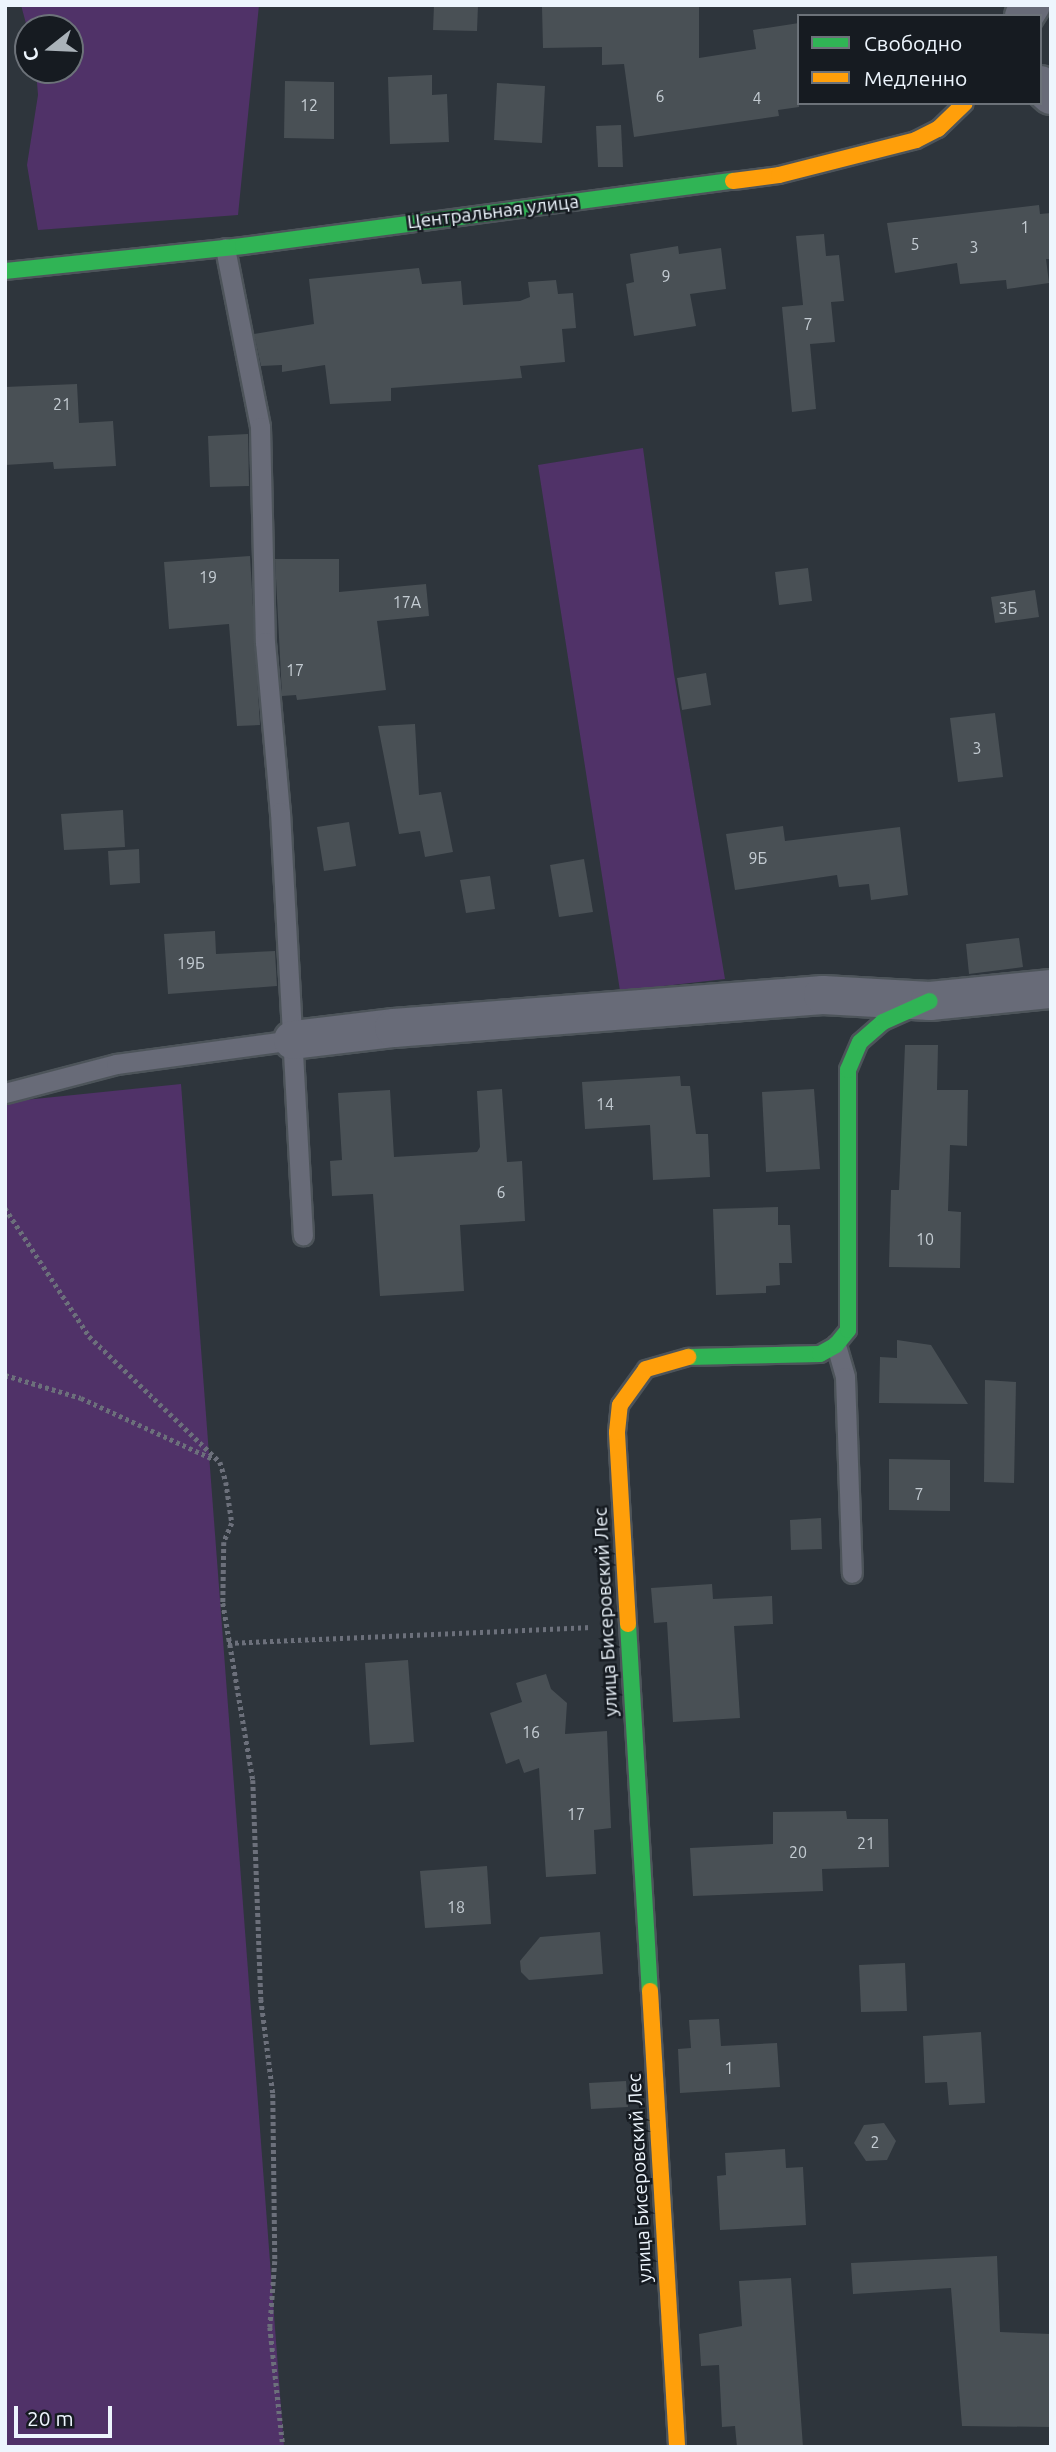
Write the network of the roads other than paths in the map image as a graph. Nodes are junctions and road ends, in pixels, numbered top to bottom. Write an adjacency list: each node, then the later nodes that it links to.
1 (963, 105): 2 (street, Центральная улица)
2 (225, 248): 3 (street, Центральная улица); 6 (lane)
3 (5, 271)
4 (1051, 989): 5 (street)
5 (930, 1001): 6 (street); 9 (street)
6 (293, 1040): 7 (lane); 8 (lane)
7 (5, 1093)
8 (303, 1235)
9 (836, 1345): 10 (lane); 11 (street, улица Бисеровский Лес)
10 (852, 1573)
11 (677, 2447)

